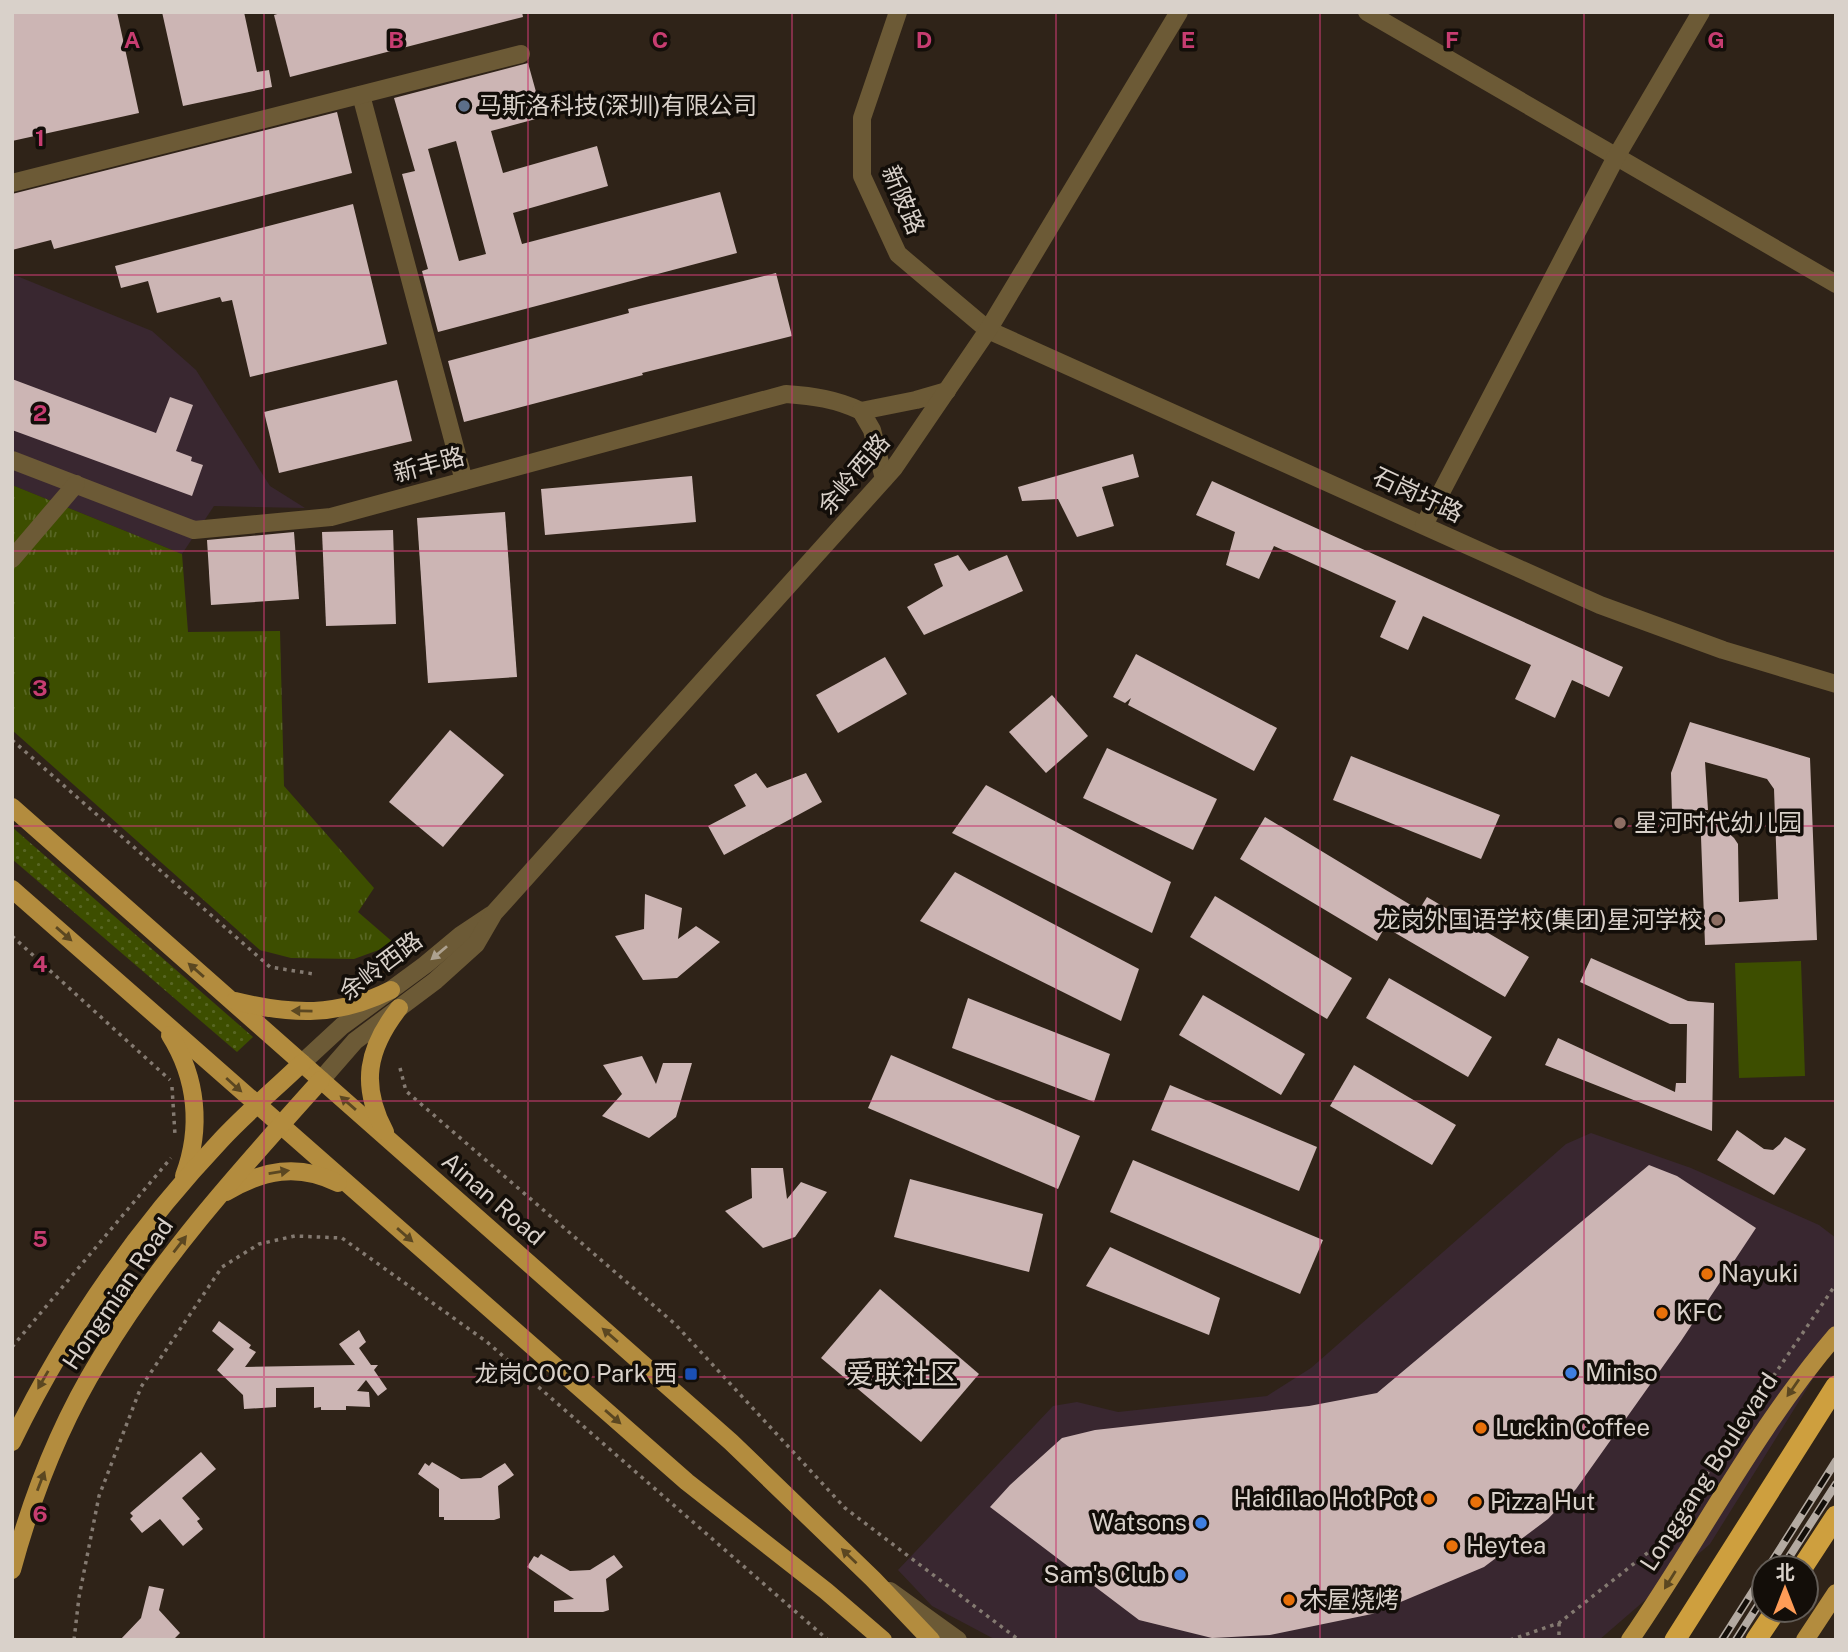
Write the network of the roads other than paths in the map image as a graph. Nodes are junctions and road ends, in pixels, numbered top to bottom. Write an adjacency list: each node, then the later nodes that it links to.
1 (898, 12): 10 (street, 新陂路)
2 (1179, 12): 10 (street, 余岭西路)
3 (1367, 12): 7 (street)
4 (1700, 12): 7 (street)
5 (521, 54): 6 (street)
6 (360, 95): 8 (street); 15 (street)
7 (1616, 157): 9 (street); 17 (street)
8 (12, 183)
9 (1836, 284)
10 (988, 330): 11 (street, 余岭西路); 17 (street, 石岗圩路)
11 (947, 391): 12 (street); 14 (street, 余岭西路)
12 (861, 411): 14 (street); 15 (street, 新丰路)
13 (12, 460): 16 (street, 新丰路)
14 (884, 479): 22 (street, 余岭西路)
15 (464, 481): 16 (street, 新丰路)
16 (76, 484): 18 (street)
17 (1424, 525): 19 (street, 石岗圩路)
18 (12, 559)
19 (1836, 684)
20 (12, 807): 24 (main road, Ainan Road, one-way to 20)
21 (12, 889): 26 (main road, one-way to 26)
22 (494, 913): 23 (street, 余岭西路, one-way to 23); 25 (street, 余岭西路)
23 (391, 990): 24 (main road, one-way to 24); 27 (street, 余岭西路)
24 (231, 1000): 27 (main road, Ainan Road)
25 (399, 1008): 28 (street, 余岭西路); 31 (main road)
26 (161, 1020): 29 (main road, one-way to 29); 32 (main road)
27 (302, 1063): 28 (main road, Ainan Road); 29 (main road, Hongmian Road)
28 (321, 1080): 30 (main road, Hongmian Road); 31 (main road, Ainan Road, one-way to 28)
29 (258, 1105): 30 (main road); 32 (main road, Hongmian Road)
30 (280, 1125): 33 (main road, Hongmian Road); 34 (main road)
31 (390, 1141): 41 (main road, Ainan Road, one-way to 31)
32 (179, 1189): 37 (main road, Hongmian Road, one-way to 37)
33 (217, 1198): 34 (main road, one-way to 34); 40 (main road, Hongmian Road, one-way to 33)
34 (364, 1199): 44 (main road, one-way to 44)
35 (1836, 1335): 47 (main road, Longgang Boulevard, one-way to 47)
36 (1836, 1386): 48 (highway)
37 (12, 1442)
38 (1836, 1516): 39 (highway)
39 (1811, 1554)
40 (12, 1570)
41 (873, 1579): 45 (main road, Ainan Road); 46 (street)
42 (1836, 1593): 50 (main road)
43 (1767, 1624): 49 (highway)
44 (876, 1638)
45 (931, 1640)
46 (958, 1640)
47 (1630, 1640)
48 (1675, 1640)
49 (1756, 1640)
50 (1805, 1640)

